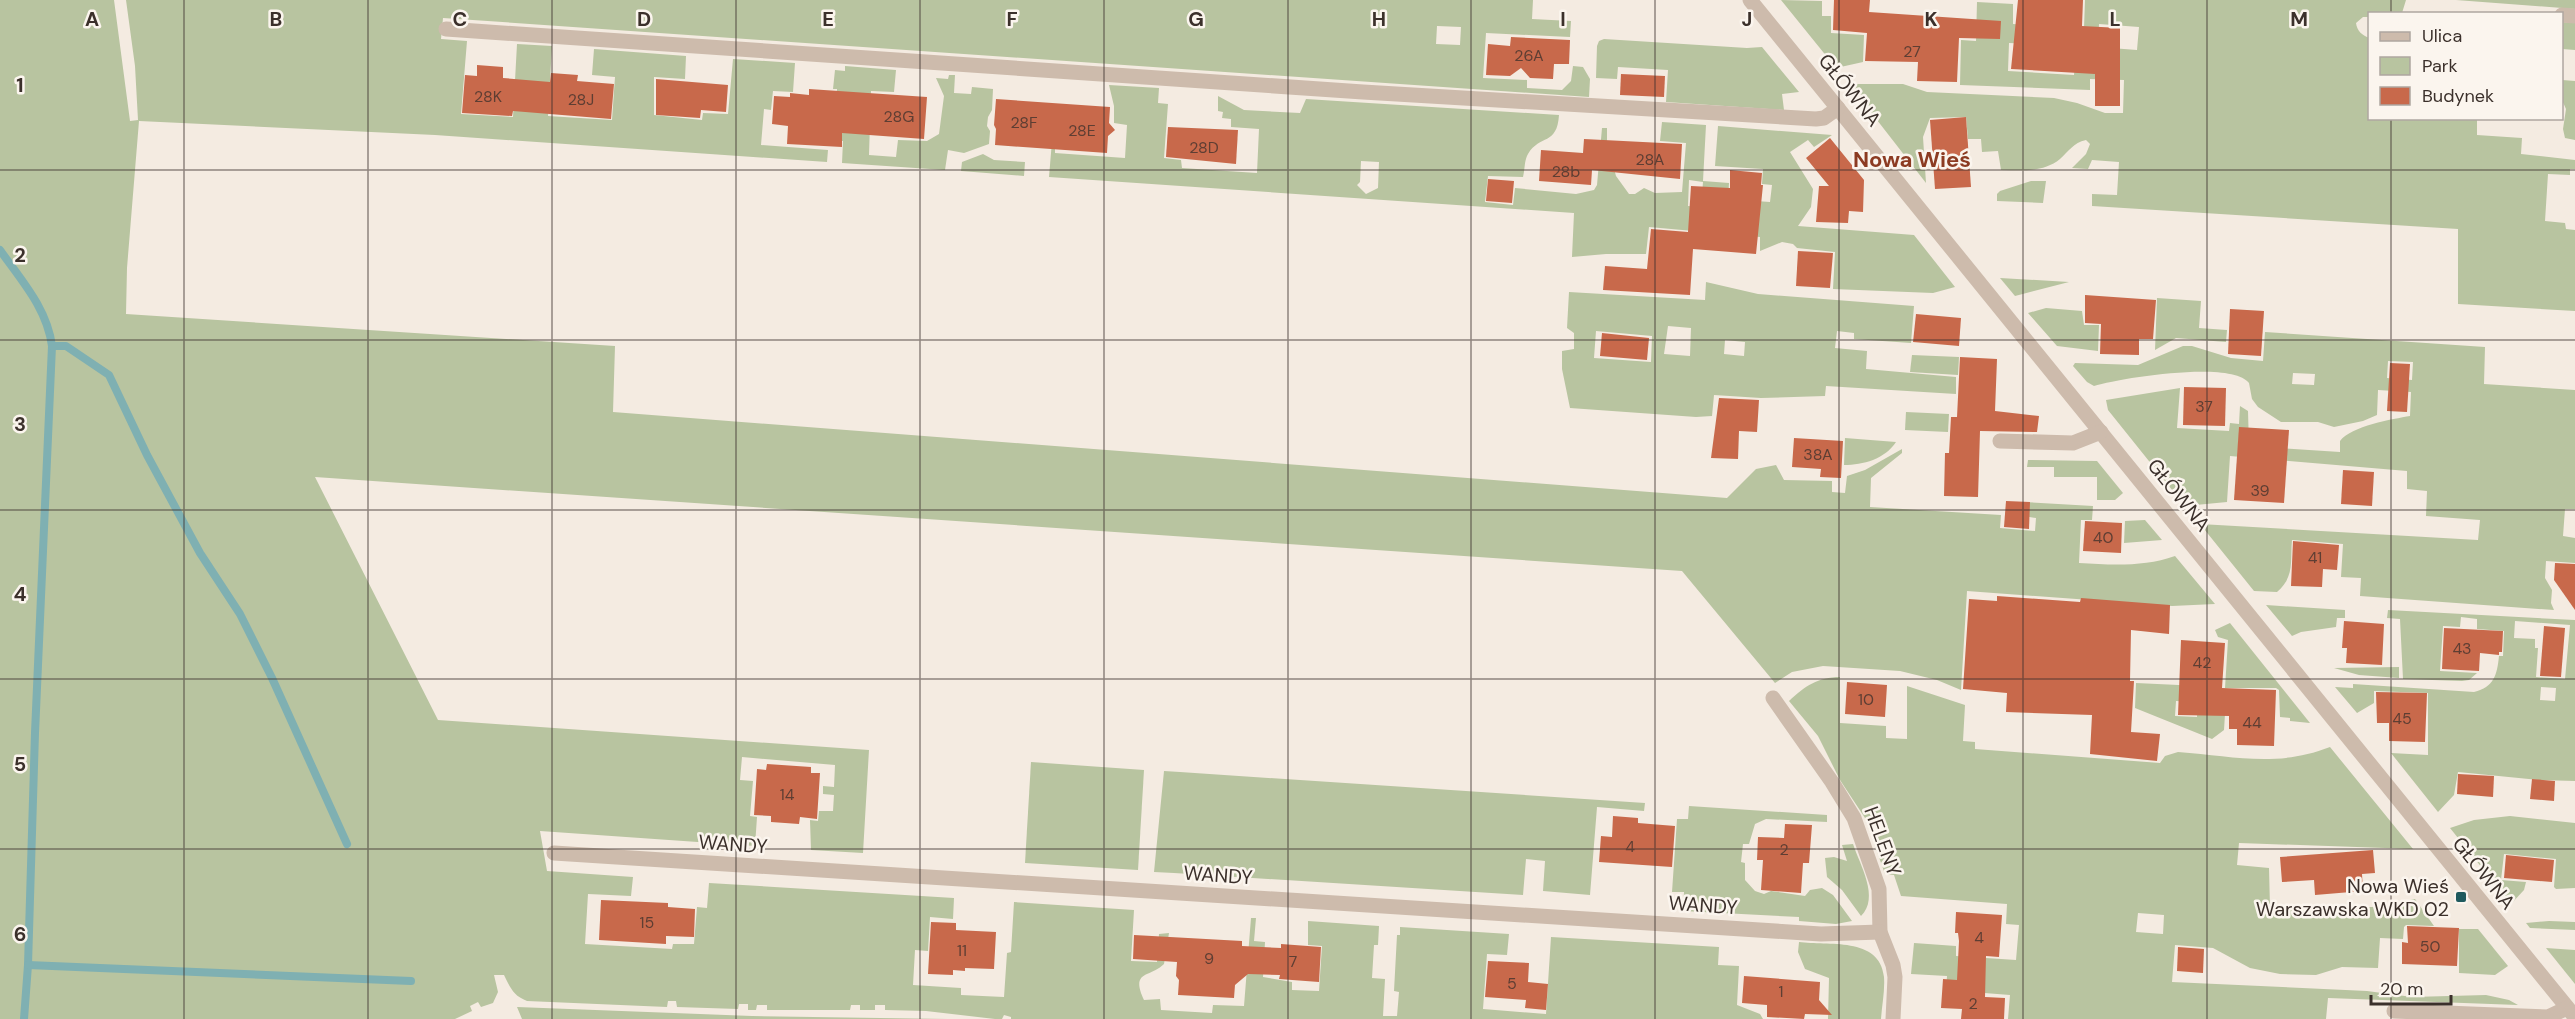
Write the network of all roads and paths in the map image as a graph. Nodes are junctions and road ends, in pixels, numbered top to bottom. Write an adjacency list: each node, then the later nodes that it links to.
1 (1750, 0): 3 (street, GŁÓWNA)
2 (446, 29): 3 (street)
3 (1838, 108): 4 (street, GŁÓWNA)
4 (2101, 432): 5 (street); 10 (street, GŁÓWNA)
5 (2000, 441)
6 (1773, 698): 8 (street, HELENY)
7 (554, 853): 8 (street, WANDY)
8 (1880, 932): 11 (street, HELENY)
9 (2394, 1011): 10 (street)
10 (2571, 1013)
11 (1893, 1019)

